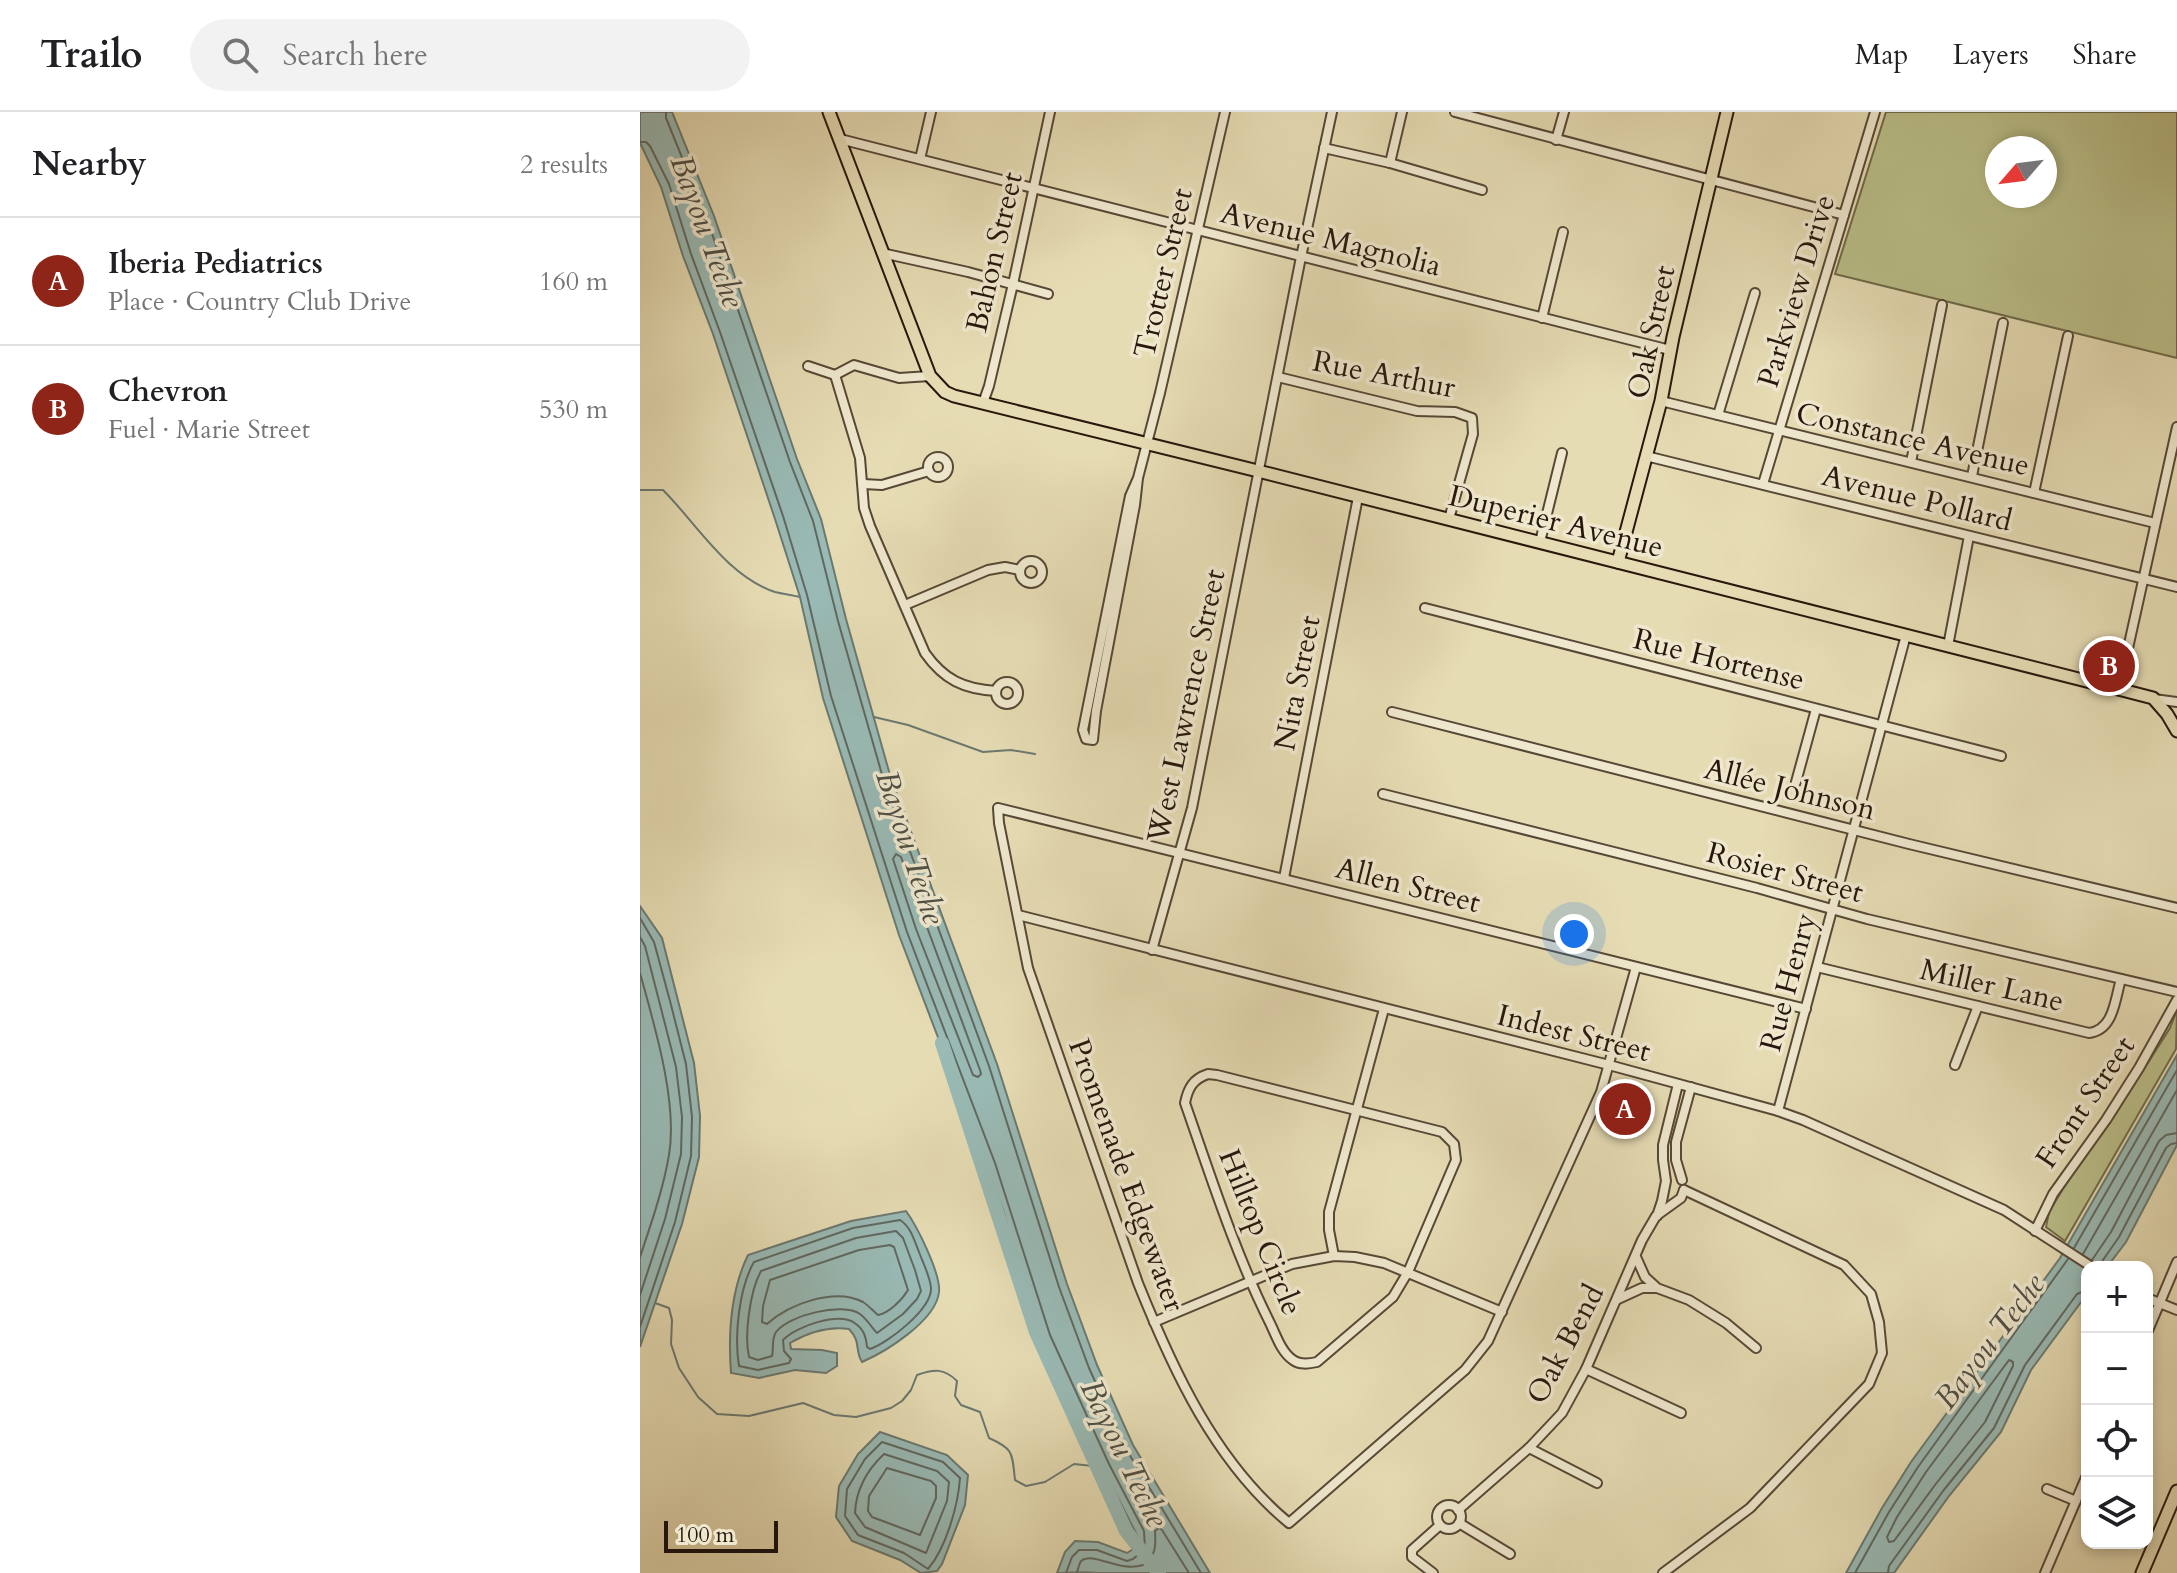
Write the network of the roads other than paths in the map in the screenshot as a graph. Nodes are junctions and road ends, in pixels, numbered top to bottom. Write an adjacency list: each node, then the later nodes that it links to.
1 (829, 112): 11 (main road)
2 (931, 112): 14 (street)
3 (1050, 112): 17 (street, Bahon Street)
4 (1225, 112): 20 (street, Trotter Street)
5 (1332, 112): 13 (street, West Lawrence Street)
6 (1402, 112): 15 (street)
7 (1455, 112): 12 (street)
8 (1564, 112): 12 (street)
9 (1727, 112): 16 (main road, Oak Street)
10 (1875, 112): 19 (street, Parkview Drive)
11 (840, 139): 14 (street, Avenue Magnolia); 22 (main road)
12 (1556, 140): 16 (street)
13 (1324, 148): 15 (street); 23 (street, West Lawrence Street)
14 (920, 159): 17 (street, Avenue Magnolia)
15 (1390, 163): 18 (street)
16 (1710, 179): 19 (street); 31 (main road, Oak Street)
17 (1034, 188): 20 (street, Avenue Magnolia); 24 (street, Bahon Street)
18 (1482, 190)
19 (1844, 215): 40 (street, Parkview Drive)
20 (1197, 230): 23 (street, Avenue Magnolia); 41 (street, Trotter Street)
21 (1563, 232): 28 (street)
22 (882, 253): 24 (street); 34 (main road)
23 (1301, 257): 28 (street, Avenue Magnolia); 35 (street, West Lawrence Street)
24 (1013, 284): 26 (street); 37 (street, Bahon Street)
25 (1755, 293): 38 (street)
26 (1048, 294)
27 (1942, 305): 44 (street)
28 (1542, 318): 31 (street, Avenue Magnolia)
29 (2003, 323): 47 (street)
30 (2068, 336): 50 (street)
31 (1670, 350): 36 (main road, Oak Street)
32 (808, 366): 33 (street)
33 (835, 375): 34 (street); 48 (street)
34 (930, 376): 37 (main road, Duperier Avenue)
35 (1278, 377): 46 (street, West Lawrence Street); 52 (street, Rue Arthur)
36 (1661, 401): 38 (street, Constance Avenue); 43 (main road, Oak Street)
37 (983, 403): 41 (main road, Duperier Avenue)
38 (1718, 415): 40 (street, Constance Avenue)
39 (2177, 427): 53 (street)
40 (1779, 431): 44 (street, Constance Avenue); 49 (street, Parkview Drive)
41 (1146, 444): 46 (main road, Duperier Avenue); 66 (street, Trotter Street)
42 (1562, 453): 55 (street)
43 (1646, 456): 49 (street, Avenue Pollard); 56 (main road, Oak Street)
44 (1911, 462): 47 (street, Constance Avenue)
45 (929, 471): 48 (street)
46 (1258, 471): 51 (main road, Duperier Avenue); 78 (street, West Lawrence Street)
47 (1972, 476): 50 (street, Constance Avenue)
48 (863, 484): 60 (street)
49 (1763, 484): 54 (street, Avenue Pollard)
50 (2034, 493): 53 (street, Constance Avenue)
51 (1358, 497): 52 (main road, Duperier Avenue); 79 (street, Nita Street)
52 (1449, 519): 55 (main road, Duperier Avenue)
53 (2155, 523): 58 (street)
54 (1969, 536): 58 (street, Avenue Pollard); 63 (street)
55 (1540, 542): 56 (main road, Duperier Avenue)
56 (1618, 562): 62 (main road, Duperier Avenue)
57 (1020, 570): 60 (street)
58 (2143, 579): 59 (street, Avenue Pollard); 64 (street)
59 (2177, 587)
60 (905, 605): 65 (street)
61 (1425, 608): 69 (street, Rue Hortense)
62 (1906, 635): 63 (main road, Duperier Avenue); 71 (street, Rue Henry)
63 (1948, 646): 64 (main road, Duperier Avenue)
64 (2119, 689): 67 (main road, Duperier Avenue)
65 (996, 691)
66 (1096, 692): 66 (street)
67 (2153, 698): 68 (street, Duperier Avenue); 72 (main road)
68 (2177, 702)
69 (1816, 709): 71 (street, Rue Hortense); 74 (street)
70 (1392, 712): 77 (street, Allée Johnson)
71 (1882, 725): 73 (street, Rue Hortense); 77 (street, Rue Henry)
72 (2177, 731)
73 (2001, 756)
74 (1796, 782)
75 (1383, 794): 80 (street, Rosier Street)
76 (998, 808): 78 (street, Allen Street); 82 (street, Promenade Edgewater)
77 (1853, 830): 80 (street, Rue Henry); 81 (street, Allée Johnson)
78 (1180, 853): 79 (street, Allen Street); 83 (street, West Lawrence Street)
79 (1284, 878): 84 (street, Allen Street)
80 (1833, 908): 85 (street, Rue Henry); 86 (street, Rosier Street)
81 (2177, 908)
82 (1018, 915): 83 (street, Indest Street); 116 (street, Promenade Edgewater)
83 (1152, 950): 90 (street, Indest Street)
84 (1636, 967): 91 (street, Allen Street); 92 (street)
85 (1817, 967): 89 (street, Miller Lane); 91 (street, Rue Henry)
86 (2121, 979): 87 (street, Rosier Street); 89 (street, Miller Lane)
87 (2177, 992)
88 (2177, 1000): 102 (street, Front Street)
89 (1978, 1006): 93 (street)
90 (1384, 1009): 92 (street, Indest Street); 96 (street)
91 (1806, 1009): 97 (street, Rue Henry)
92 (1609, 1065): 94 (street, Indest Street); 114 (street)
93 (1955, 1065)
94 (1678, 1084): 95 (street, Indest Street); 99 (street, Oak Bend)
95 (1691, 1087): 97 (street, Indest Street); 98 (street)
96 (1355, 1110): 103 (street); 107 (street, Hilltop Circle); 108 (street, Hilltop Circle)
97 (1778, 1111): 102 (street, Indest Street)
98 (1682, 1180): 99 (street); 100 (street)
99 (1666, 1181): 101 (street, Oak Bend)
100 (1684, 1190): 101 (street, Oak Bend); 131 (street)
101 (1656, 1216): 104 (street, Oak Bend)
102 (2035, 1231): 105 (street, Indest Street)
103 (1334, 1256): 107 (street); 108 (street)
104 (1636, 1256): 109 (street); 110 (street, Oak Bend)
105 (2082, 1261)
106 (2177, 1262): 112 (street)
107 (1408, 1272): 108 (street, Hilltop Circle); 114 (street)
108 (1250, 1281): 116 (street)
109 (1657, 1288): 110 (street); 117 (street)
110 (1618, 1299): 118 (street, Oak Bend)
111 (2153, 1301): 112 (street)
112 (2160, 1304): 113 (street); 115 (street)
113 (2177, 1310)
114 (1502, 1312): 116 (street, Promenade Edgewater)
115 (2153, 1320)
116 (1154, 1322)
117 (1756, 1348)
118 (1586, 1369): 119 (street); 120 (street, Oak Bend)
119 (1681, 1413)
120 (1529, 1448): 122 (street); 126 (street, Oak Bend)
121 (2086, 1477): 125 (street)
122 (1597, 1483)
123 (2047, 1489): 125 (street)
124 (2177, 1491): 133 (main road)
125 (2076, 1501): 132 (street)
126 (1458, 1510): 127 (street); 128 (street, Oak Bend)
127 (1459, 1523): 128 (street); 129 (street)
128 (1440, 1525): 130 (street)
129 (1510, 1554)
130 (1433, 1573)
131 (1663, 1573)
132 (2045, 1573)
133 (2142, 1573)

